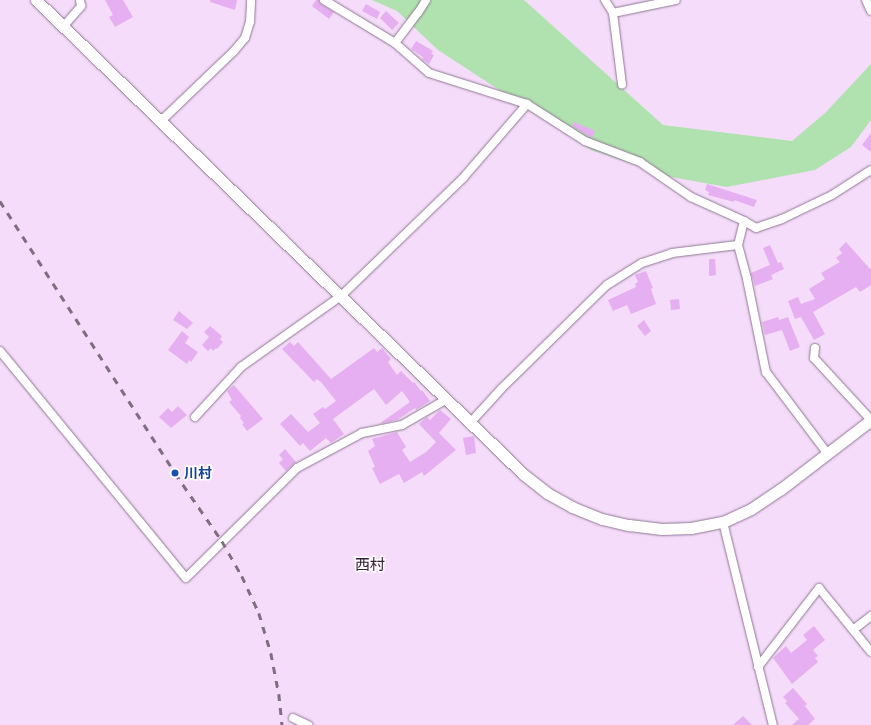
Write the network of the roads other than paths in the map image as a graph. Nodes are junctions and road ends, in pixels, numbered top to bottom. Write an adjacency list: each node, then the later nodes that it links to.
1 (36, 0): 11 (street)
2 (80, 0): 11 (street)
3 (251, 0): 15 (street)
4 (324, 0): 12 (street)
5 (426, 0): 12 (street)
6 (605, 0): 10 (street)
7 (676, 0): 10 (street)
8 (866, 0): 9 (street)
9 (871, 11)
10 (613, 13): 13 (street)
11 (63, 27): 15 (street)
12 (395, 43): 14 (street)
13 (622, 84)
14 (527, 104): 17 (street); 19 (street)
15 (161, 122): 19 (street)
16 (871, 170): 17 (street)
17 (744, 221): 18 (street)
18 (738, 245): 25 (street); 26 (street)
19 (341, 296): 22 (street); 23 (street)
20 (815, 348): 24 (street)
21 (0, 351): 22 (street)
22 (447, 399): 25 (street)
23 (195, 417)
24 (871, 420): 26 (street)
25 (471, 422): 27 (street)
26 (827, 453): 27 (street)
27 (723, 522): 31 (street)
28 (871, 616): 29 (street)
29 (853, 630): 30 (street); 31 (street)
30 (871, 652)
31 (758, 667): 34 (street)
32 (293, 718): 33 (street)
33 (308, 725)
34 (773, 725)

